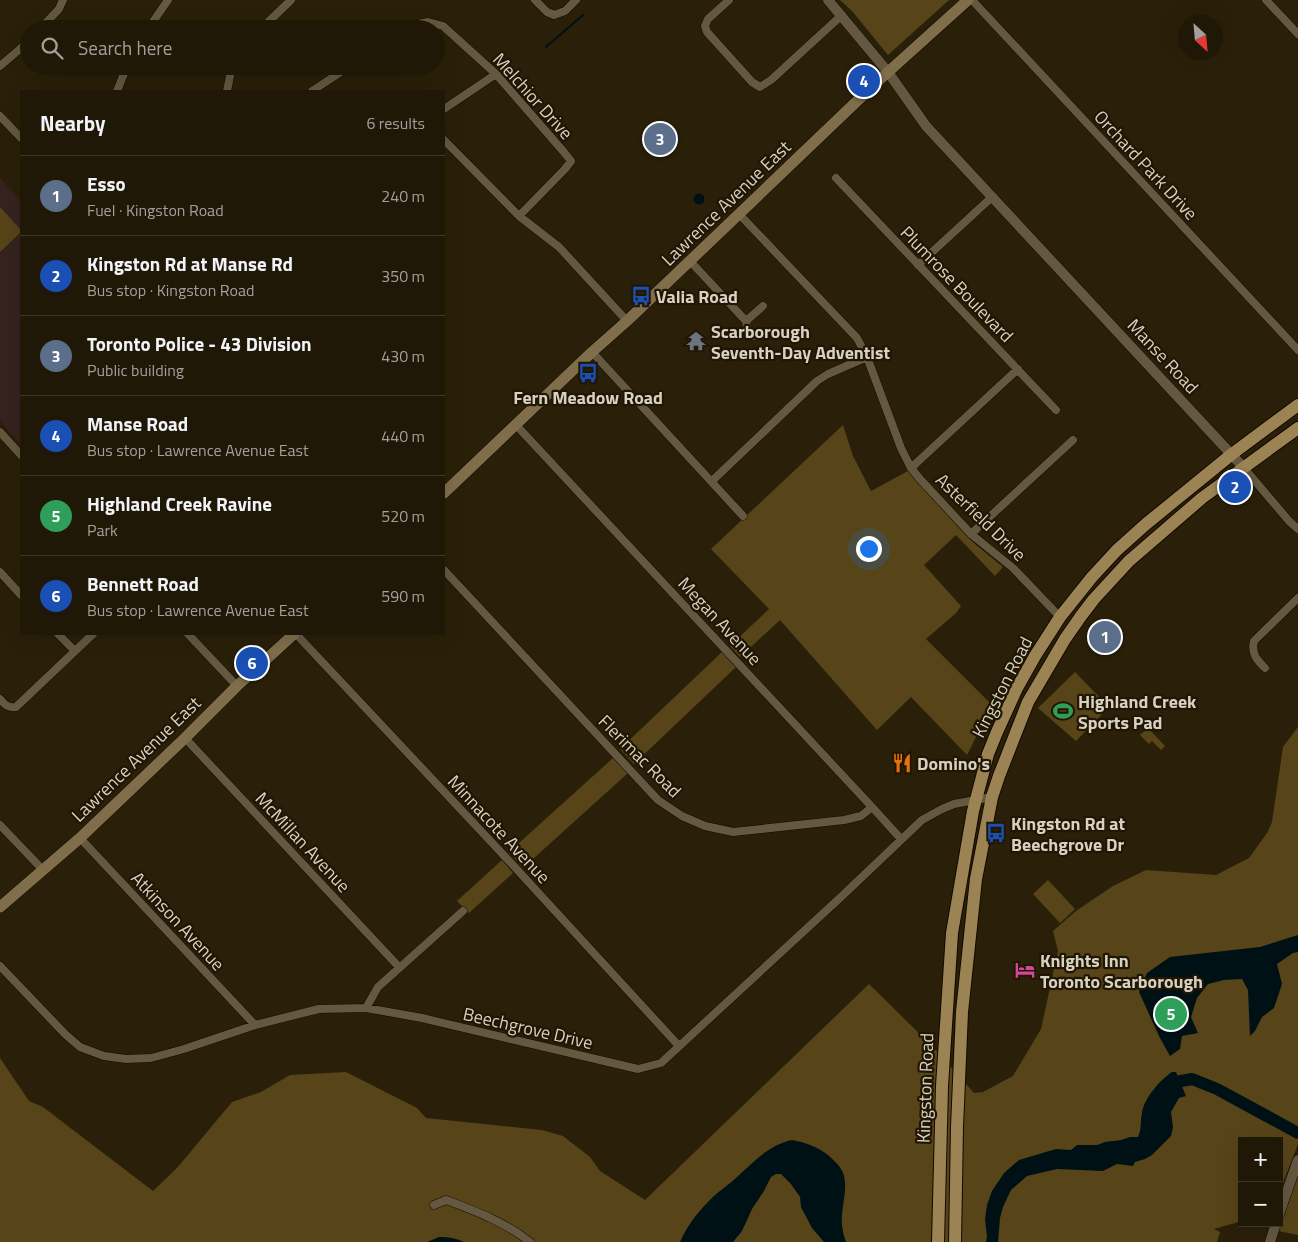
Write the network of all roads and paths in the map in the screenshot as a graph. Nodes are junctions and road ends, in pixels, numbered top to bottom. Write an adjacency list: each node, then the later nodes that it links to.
1 (64, 0): 12 (street)
2 (168, 0): 13 (street)
3 (291, 0): 14 (street)
4 (534, 0): 5 (street)
5 (576, 0)
6 (730, 0): 11 (street)
7 (828, 0): 11 (street, Manse Road)
8 (968, 0): 19 (main road, Lawrence Avenue East)
9 (972, 0): 41 (street, Orchard Park Drive)
10 (1266, 0): 16 (street)
11 (842, 15): 19 (street, Manse Road)
12 (49, 20)
13 (154, 20)
14 (270, 20)
15 (445, 28): 20 (street, Melchior Drive)
16 (1298, 34)
17 (20, 49): 18 (street)
18 (0, 66)
19 (888, 72): 32 (street, Manse Road); 33 (main road, Lawrence Avenue East)
20 (496, 74): 27 (street); 34 (street, Melchior Drive)
21 (124, 75): 24 (street)
22 (231, 75): 25 (street)
23 (336, 75): 26 (street)
24 (117, 90)
25 (228, 90)
26 (314, 90)
27 (445, 108)
28 (0, 116): 29 (street)
29 (20, 137)
30 (445, 141): 34 (street)
31 (836, 178): 36 (street, Plumrose Boulevard)
32 (992, 197): 36 (street); 52 (street, Manse Road)
33 (739, 214): 35 (main road, Lawrence Avenue East); 43 (street, Asterfield Drive)
34 (519, 216): 39 (street)
35 (690, 260): 38 (street); 39 (main road, Lawrence Avenue East)
36 (918, 265): 44 (street, Plumrose Boulevard)
37 (763, 306): 38 (street)
38 (746, 321): 40 (street)
39 (627, 322): 42 (main road, Lawrence Avenue East)
40 (754, 336)
41 (1298, 350)
42 (592, 352): 47 (main road, Lawrence Avenue East); 55 (street)
43 (867, 357): 53 (street, Asterfield Drive); 55 (street)
44 (1018, 369): 46 (street, Plumrose Boulevard); 53 (street)
45 (1298, 405): 52 (main road, Kingston Road)
46 (1056, 410)
47 (516, 424): 56 (main road, Lawrence Avenue East); 77 (street, Megan Avenue)
48 (1298, 428): 54 (main road, Kingston Road)
49 (0, 432): 51 (street)
50 (1073, 440): 59 (street)
51 (20, 454)
52 (1232, 454): 54 (street, Manse Road); 64 (main road, Kingston Road)
53 (911, 468): 59 (street, Asterfield Drive)
54 (1244, 468): 58 (street, Manse Road); 75 (main road, Kingston Road)
55 (712, 481): 57 (street)
56 (445, 492)
57 (743, 516)
58 (1298, 529)
59 (971, 534): 64 (street, Asterfield Drive)
60 (445, 571): 77 (street, Flerimac Road)
61 (0, 572): 62 (street)
62 (20, 593)
63 (1298, 598): 71 (street)
64 (1060, 617): 76 (main road, Kingston Road)
65 (59, 635): 70 (street)
66 (92, 635): 70 (street)
67 (189, 635): 72 (street)
68 (294, 635): 72 (main road, Lawrence Avenue East)
69 (296, 635): 88 (street, Minnacote Avenue)
70 (75, 651): 73 (street)
71 (1265, 668)
72 (237, 686): 74 (main road, Lawrence Avenue East)
73 (0, 699)
74 (184, 738): 79 (main road, Lawrence Avenue East); 85 (street, McMillan Avenue)
75 (992, 796): 76 (street, Beechgrove Drive); 95 (main road, Kingston Road)
76 (976, 800): 80 (street, Beechgrove Drive); 94 (main road, Kingston Road)
77 (872, 807): 80 (street, Megan Avenue)
78 (0, 825): 81 (street)
79 (80, 838): 81 (main road, Lawrence Avenue East); 87 (street, Atkinson Avenue)
80 (901, 839): 88 (street, Beechgrove Drive)
81 (43, 870): 82 (main road, Lawrence Avenue East)
82 (0, 907)
83 (463, 911): 85 (street)
84 (0, 966): 87 (street, Beechgrove Drive)
85 (399, 966): 86 (street)
86 (366, 1008): 87 (street, Beechgrove Drive); 88 (street, Beechgrove Drive)
87 (255, 1025)
88 (679, 1046)
89 (1298, 1160): 90 (street)
90 (1283, 1202)
91 (434, 1205): 93 (street)
92 (1275, 1227): 96 (street)
93 (530, 1242)
94 (938, 1242)
95 (955, 1242)
96 (1270, 1242)

